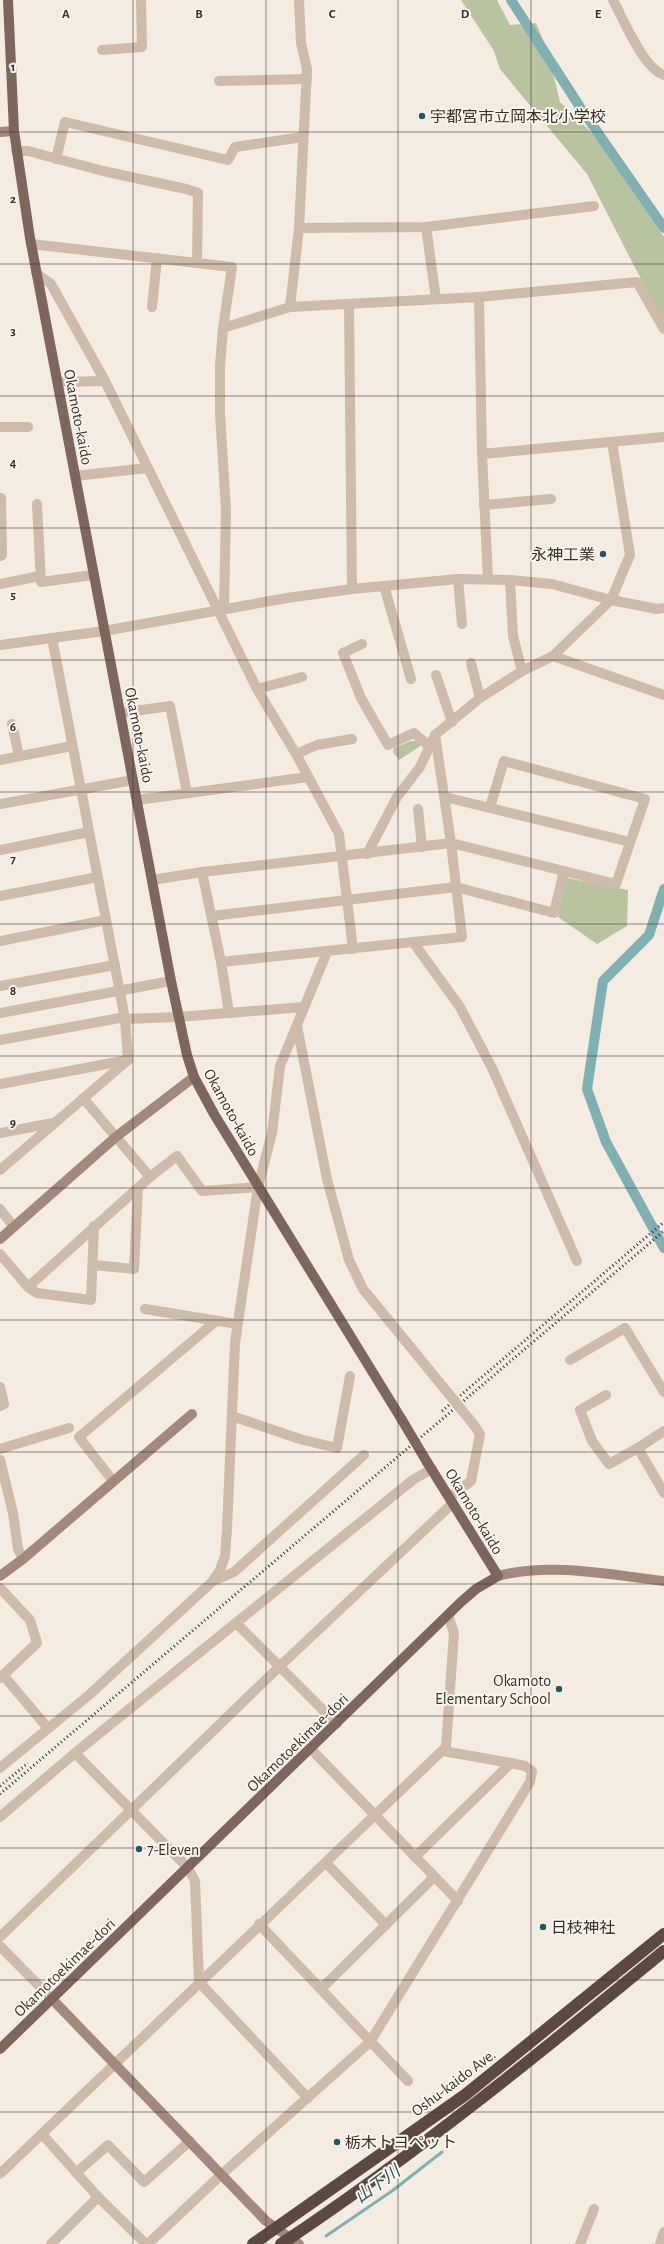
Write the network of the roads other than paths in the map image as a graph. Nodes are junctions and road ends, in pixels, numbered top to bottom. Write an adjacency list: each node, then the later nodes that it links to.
1 (8, 0): 10 (main road, Okamoto-kaido)
2 (141, 0): 5 (street)
3 (299, 0): 7 (street)
4 (613, 0): 6 (street)
5 (102, 50)
6 (664, 75)
7 (307, 79): 8 (street); 11 (street)
8 (219, 81)
9 (0, 132): 10 (street)
10 (14, 132): 12 (main road, Okamoto-kaido)
11 (303, 137): 13 (street); 16 (street)
12 (16, 150): 13 (street); 17 (main road, Okamoto-kaido)
13 (56, 158): 19 (street)
14 (594, 206): 15 (street)
15 (426, 227): 16 (street); 22 (street)
16 (299, 228): 25 (street)
17 (31, 244): 18 (street); 20 (main road, Okamoto-kaido)
18 (157, 258): 19 (street); 24 (street)
19 (197, 262): 26 (street)
20 (36, 273): 28 (street); 29 (main road, Okamoto-kaido)
21 (479, 297): 22 (street); 27 (street); 34 (street)
22 (436, 299): 23 (street)
23 (349, 304): 25 (street); 49 (street)
24 (152, 307)
25 (290, 307): 26 (street)
26 (223, 328): 52 (street)
27 (664, 329)
28 (104, 381): 29 (street); 35 (street)
29 (58, 382): 36 (main road, Okamoto-kaido)
30 (0, 427): 31 (street)
31 (28, 427)
32 (664, 437): 33 (street)
33 (612, 442): 34 (street); 50 (street)
34 (482, 454): 40 (street)
35 (147, 468): 36 (street); 52 (street)
36 (75, 476): 42 (main road, Okamoto-kaido)
37 (1, 498): 41 (street)
38 (551, 499): 40 (street)
39 (37, 504): 43 (street)
40 (484, 505): 45 (street)
41 (0, 556)
42 (93, 575): 43 (street); 54 (main road, Okamoto-kaido)
43 (40, 576): 47 (street)
44 (458, 579): 45 (street); 48 (street); 53 (street)
45 (488, 579): 46 (street)
46 (510, 580): 50 (street); 60 (street)
47 (0, 584)
48 (384, 586): 49 (street); 63 (street)
49 (352, 589): 52 (street)
50 (611, 600): 51 (street); 58 (street)
51 (664, 608)
52 (220, 610): 54 (street); 64 (street)
53 (462, 624)
54 (104, 631): 55 (street); 67 (main road, Okamoto-kaido)
55 (52, 638): 57 (street); 72 (street)
56 (362, 644): 73 (street)
57 (0, 645)
58 (553, 656): 60 (street); 65 (street)
59 (471, 663): 66 (street)
60 (522, 670): 66 (street)
61 (436, 675): 68 (street)
62 (302, 677): 64 (street)
63 (411, 679)
64 (257, 689): 74 (street)
65 (664, 695)
66 (480, 698): 68 (street)
67 (121, 713): 78 (main road, Okamoto-kaido); 80 (street)
68 (452, 722): 70 (street)
69 (12, 724): 75 (street)
70 (436, 735): 73 (street); 81 (street)
71 (352, 740): 74 (street)
72 (72, 746): 75 (street); 79 (street)
73 (430, 747): 91 (street)
74 (296, 754): 77 (street)
75 (19, 756): 76 (street)
76 (0, 760)
77 (308, 777): 80 (street); 92 (street)
78 (133, 780): 79 (street); 82 (main road, Okamoto-kaido)
79 (81, 789): 83 (street); 86 (street)
80 (187, 793): 82 (street)
81 (444, 797): 84 (street); 88 (street)
82 (137, 800): 96 (main road, Okamoto-kaido)
83 (0, 804)
84 (490, 806): 87 (street); 87 (street)
85 (418, 809): 89 (street)
86 (89, 832): 90 (street); 95 (street)
87 (630, 842): 93 (street)
88 (451, 843): 89 (street); 93 (street); 97 (street)
89 (422, 847): 91 (street)
90 (0, 850)
91 (367, 854): 92 (street)
92 (341, 857): 94 (street); 99 (street)
93 (564, 871): 97 (street)
94 (202, 872): 96 (street); 100 (street)
95 (98, 877): 98 (street); 101 (street)
96 (152, 880): 108 (main road, Okamoto-kaido)
97 (456, 887): 99 (street); 103 (street)
98 (0, 896)
99 (347, 900): 100 (street); 104 (street)
100 (212, 916): 106 (street)
101 (106, 920): 102 (street); 107 (street)
102 (0, 941)
103 (413, 942): 104 (street); 134 (street)
104 (353, 949): 105 (street)
105 (327, 952): 106 (street); 111 (street)
106 (221, 962): 113 (street)
107 (115, 965): 109 (street); 110 (street)
108 (170, 981): 110 (street); 114 (main road, Okamoto-kaido)
109 (0, 986)
110 (120, 992): 112 (street); 115 (street)
111 (304, 1007): 113 (street); 116 (street)
112 (0, 1013)
113 (229, 1013): 114 (street)
114 (178, 1017): 115 (street); 119 (main road, Okamoto-kaido)
115 (125, 1018): 117 (street); 118 (street)
116 (297, 1026): 127 (street); 157 (street, bridge)
117 (0, 1040)
118 (128, 1060): 120 (street); 121 (street)
119 (194, 1077): 124 (street); 127 (main road, Okamoto-kaido)
120 (0, 1084)
121 (83, 1098): 122 (street); 124 (street)
122 (54, 1123): 123 (street); 125 (street)
123 (0, 1132)
124 (117, 1136): 126 (street); 131 (street)
125 (0, 1170)
126 (150, 1177): 127 (street); 128 (street)
127 (258, 1187): 139 (street); 154 (main road, Okamoto-kaido, bridge)
128 (138, 1188): 130 (street); 135 (street)
129 (0, 1209): 131 (street)
130 (94, 1226): 135 (street); 136 (street)
131 (14, 1227): 132 (street)
132 (0, 1239)
133 (0, 1254): 136 (street)
134 (577, 1261)
135 (94, 1265): 136 (street)
136 (28, 1287)
137 (145, 1309): 138 (street)
138 (216, 1321): 139 (street); 155 (street)
139 (238, 1324): 147 (street)
140 (570, 1360): 143 (street)
141 (350, 1376): 147 (street)
142 (0, 1386): 145 (street)
143 (664, 1392)
144 (606, 1395): 150 (street)
145 (0, 1406)
146 (192, 1414): 155 (street)
147 (232, 1416): 162 (street)
148 (69, 1428): 151 (street)
149 (664, 1431): 150 (street)
150 (638, 1448): 156 (street)
151 (0, 1449)
152 (364, 1455): 162 (street)
153 (0, 1460): 158 (street)
154 (430, 1465): 157 (main road, Okamoto-kaido); 165 (street)
155 (113, 1481): 158 (street)
156 (664, 1493)
157 (452, 1500): 160 (main road, Okamoto-kaido); 166 (street)
158 (22, 1559): 159 (street)
159 (0, 1576)
160 (498, 1576): 161 (street, Okamotoekimae-dori); 164 (main road, Okamotoekimae-dori)
161 (664, 1581)
162 (212, 1582): 169 (street)
163 (0, 1588): 167 (street)
164 (448, 1615): 168 (main road, Okamotoekimae-dori); 171 (street)
165 (236, 1623): 166 (street); 172 (street)
166 (280, 1666): 168 (street); 175 (street)
167 (2, 1676): 169 (street)
168 (337, 1724): 170 (main road, Okamotoekimae-dori)
169 (47, 1727): 174 (street)
170 (311, 1749): 176 (street); 180 (main road, Okamotoekimae-dori)
171 (443, 1751): 173 (street); 176 (street)
172 (75, 1753): 175 (street); 177 (street)
173 (511, 1763): 178 (street); 182 (street)
174 (0, 1768)
175 (131, 1810): 180 (street); 186 (street)
176 (376, 1815): 178 (street); 179 (street)
177 (0, 1817)
178 (415, 1857): 181 (street)
179 (326, 1862): 183 (street); 184 (street)
180 (188, 1868): 189 (street); 191 (main road, Okamotoekimae-dori)
181 (434, 1877): 182 (street); 184 (street)
182 (458, 1902): 192 (street)
183 (259, 1924): 189 (street); 190 (street)
184 (386, 1924): 190 (street)
185 (664, 1934): 204 (highway, Oshu-kaido Ave.)
186 (0, 1937)
187 (0, 1946): 191 (street)
188 (664, 1951): 206 (highway, Oshu-kaido Ave.)
189 (199, 1982): 194 (street); 196 (street)
190 (321, 1989): 192 (street)
191 (52, 1998): 193 (main road, Okamotoekimae-dori); 194 (street)
192 (370, 2042): 195 (street); 196 (street)
193 (0, 2049)
194 (115, 2064): 197 (street); 198 (street)
195 (408, 2081)
196 (308, 2098): 201 (street)
197 (42, 2134): 199 (street); 200 (street)
198 (190, 2141): 199 (street); 201 (street)
199 (76, 2173): 202 (street)
200 (0, 2174)
201 (222, 2174): 204 (street); 208 (street)
202 (98, 2197): 207 (street); 208 (street)
203 (594, 2210): 210 (street)
204 (277, 2228): 206 (street); 209 (highway, Oshu-kaido Ave.)
205 (664, 2232): 211 (street)
206 (290, 2242)
207 (51, 2244)
208 (147, 2244)
209 (254, 2244)
210 (580, 2244)
211 (660, 2244)

